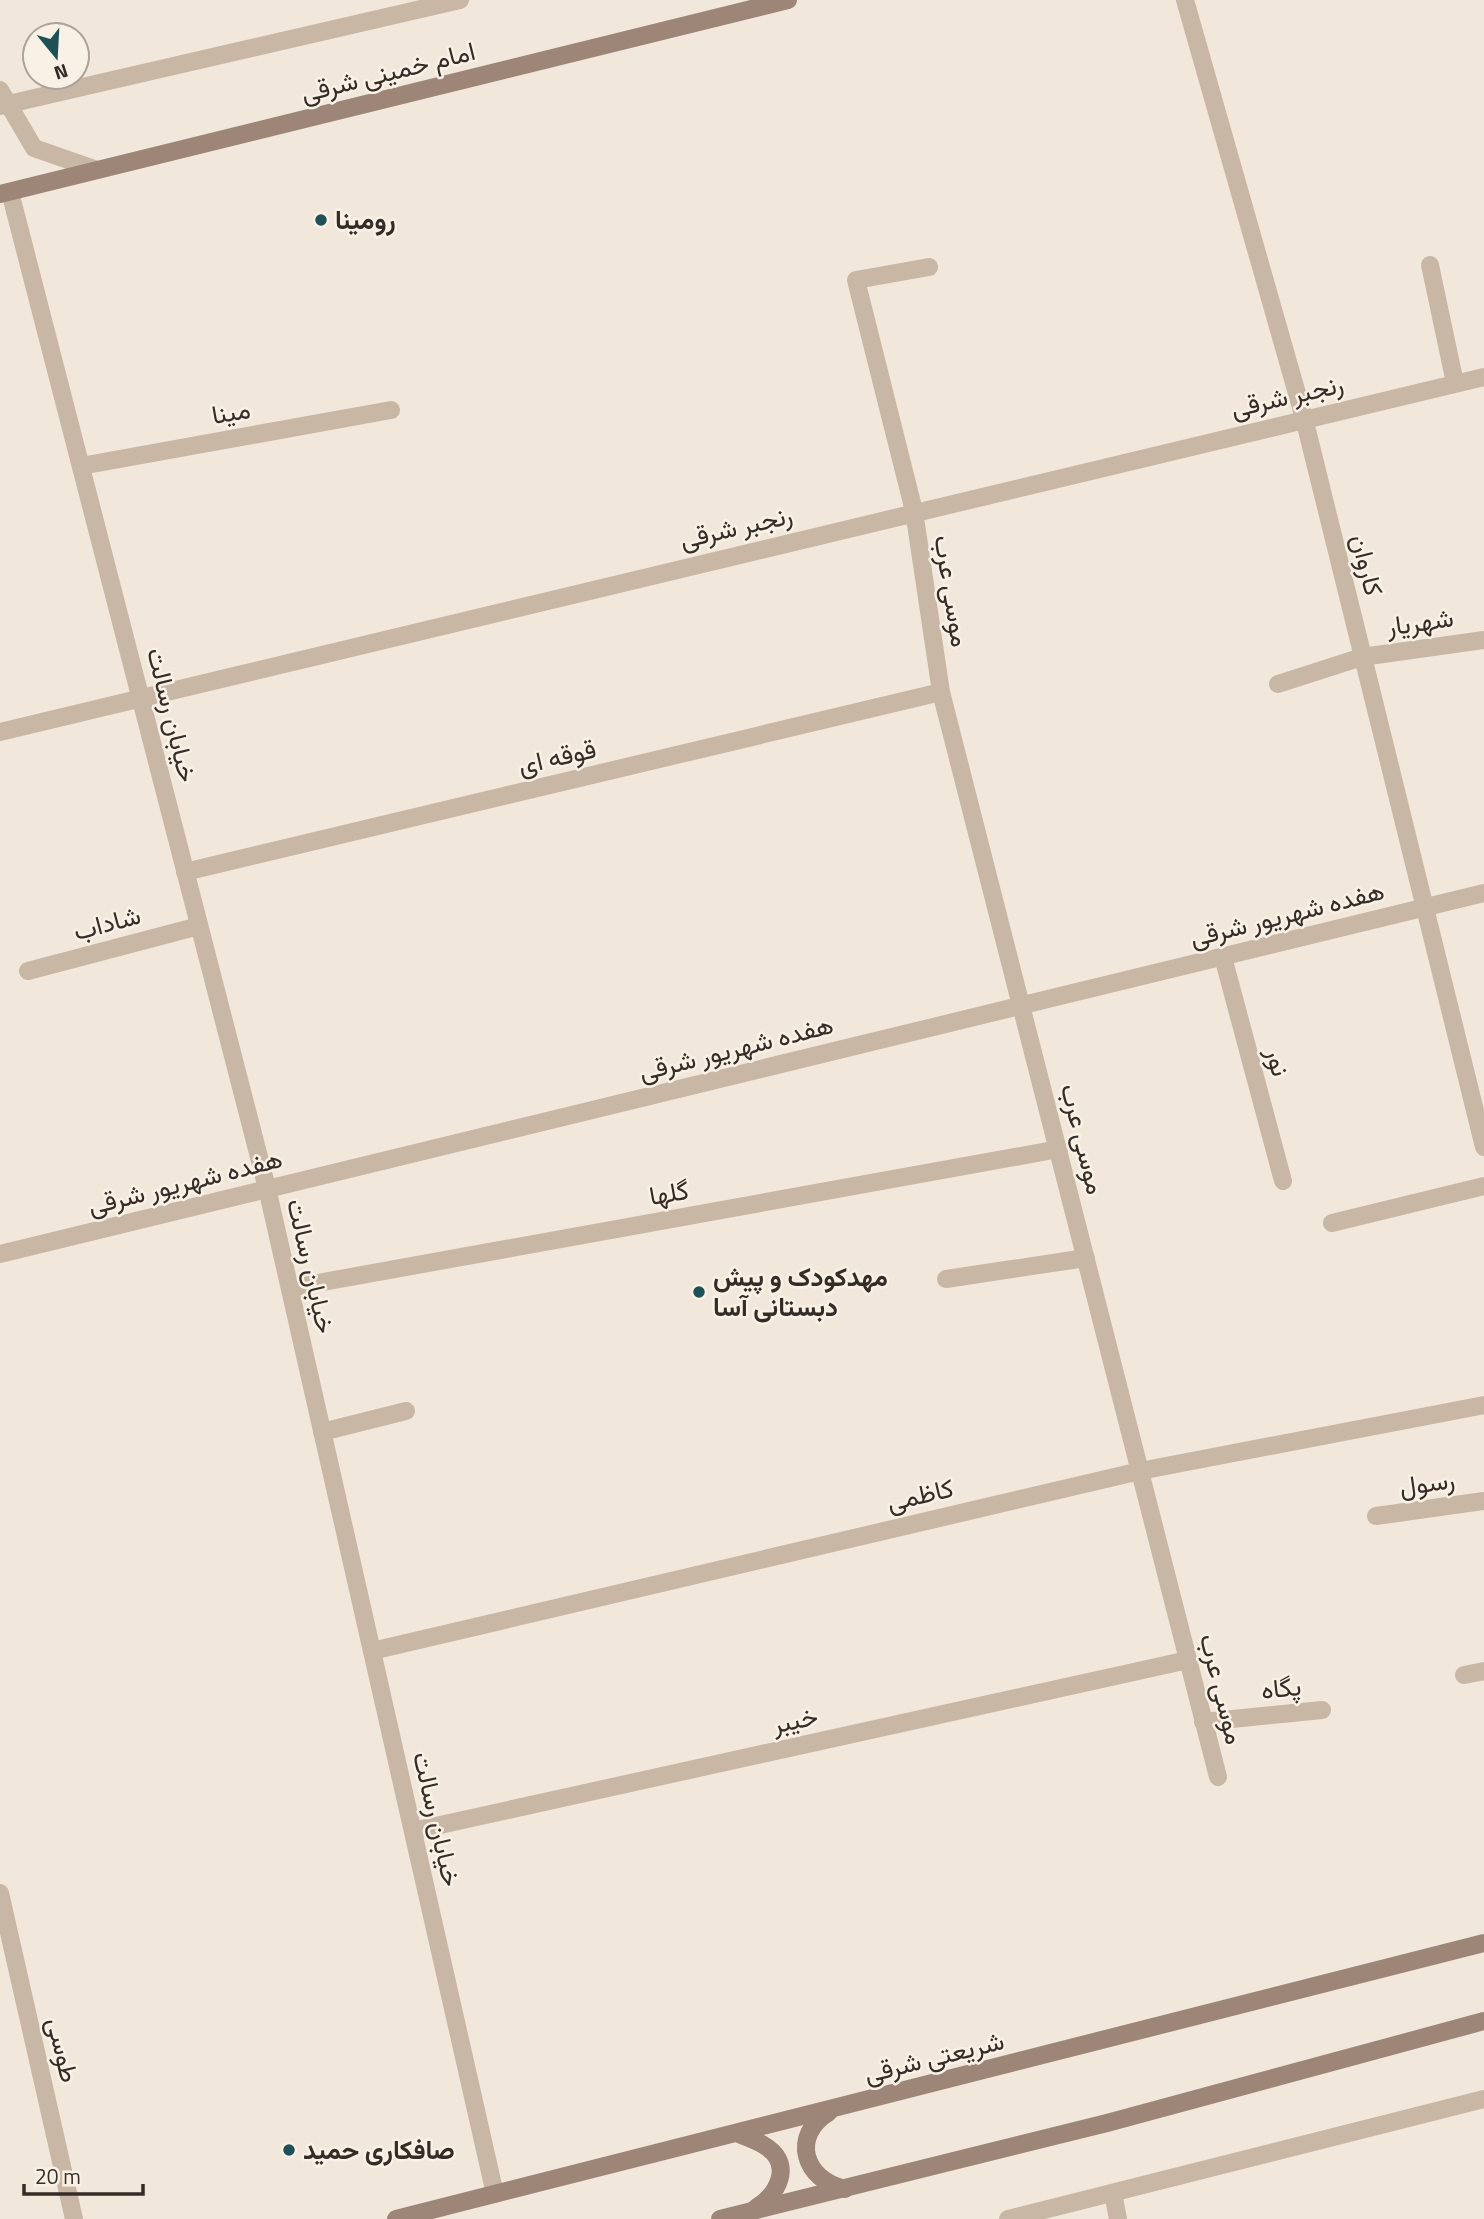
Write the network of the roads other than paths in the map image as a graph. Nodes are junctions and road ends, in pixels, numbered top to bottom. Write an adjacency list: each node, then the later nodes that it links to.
1 (460, 0): 4 (street)
2 (788, 0): 6 (main road, امام خمینی شرقی)
3 (1185, 0): 13 (street, کاروان)
4 (2, 100): 5 (street); 6 (street)
5 (0, 124)
6 (97, 170): 7 (main road, امام خمینی شرقی)
7 (5, 193): 14 (street, خیابان رسالت)
8 (1430, 265): 11 (street)
9 (929, 267): 15 (street, موسی عرب)
10 (1484, 377): 11 (street, رنجبر شرقی)
11 (1455, 383): 13 (street, رنجبر شرقی)
12 (391, 410): 14 (street, مینا)
13 (1304, 418): 15 (street, رنجبر شرقی); 17 (street, کاروان)
14 (81, 466): 20 (street, خیابان رسالت)
15 (914, 511): 19 (street, موسی عرب); 20 (street, رنجبر شرقی)
16 (1484, 640): 17 (street, شهریار)
17 (1362, 657): 18 (street, شهریار); 24 (street, کاروان)
18 (1278, 684)
19 (941, 692): 22 (street, قوقه ای); 28 (street, موسی عرب)
20 (140, 696): 21 (street, رنجبر شرقی); 22 (street, خیابان رسالت)
21 (0, 732)
22 (185, 873): 25 (street, خیابان رسالت)
23 (1484, 893): 24 (street, هفده شهریور شرقی)
24 (1424, 908): 26 (street, هفده شهریور شرقی); 29 (street, کاروان)
25 (199, 926): 27 (street, شاداب); 33 (street, خیابان رسالت)
26 (1223, 957): 28 (street, هفده شهریور شرقی); 31 (street, نور)
27 (28, 971)
28 (1022, 1006): 30 (street, موسی عرب); 33 (street, هفده شهریور شرقی)
29 (1483, 1139)
30 (1059, 1149): 36 (street, موسی عرب); 38 (street, گلها)
31 (1283, 1181)
32 (1484, 1186): 34 (street)
33 (267, 1188): 35 (street, هفده شهریور شرقی); 38 (street, خیابان رسالت)
34 (1332, 1223)
35 (0, 1254)
36 (1086, 1258): 37 (street); 42 (street, موسی عرب)
37 (946, 1279)
38 (289, 1289): 41 (street, خیابان رسالت)
39 (1484, 1405): 42 (street, کاظمی)
40 (406, 1411): 41 (street)
41 (322, 1432): 45 (street, خیابان رسالت)
42 (1140, 1471): 45 (street, کاظمی); 46 (street, موسی عرب)
43 (1484, 1502): 44 (street, رسول)
44 (1376, 1517)
45 (372, 1651): 52 (street, خیابان رسالت)
46 (1188, 1660): 50 (street, موسی عرب); 52 (street, خیبر)
47 (1484, 1671): 48 (street)
48 (1464, 1675)
49 (1322, 1710): 50 (street, پگاه)
50 (1203, 1722): 51 (street, موسی عرب)
51 (1218, 1777)
52 (413, 1831): 61 (street, خیابان رسالت)
53 (0, 1893): 63 (street, طوسی)
54 (1484, 1943): 57 (main road, شریعتی شرقی)
55 (1484, 2021): 59 (main road)
56 (1484, 2099): 60 (street)
57 (838, 2109): 58 (main road, شریعتی شرقی); 59 (main road)
58 (737, 2133): 61 (main road, شریعتی شرقی); 62 (main road)
59 (845, 2189): 62 (main road)
60 (1112, 2193): 66 (street); 67 (street)
61 (495, 2194): 64 (main road, شریعتی شرقی)
62 (750, 2211): 65 (main road)
63 (74, 2219)
64 (396, 2219)
65 (720, 2219)
66 (1008, 2219)
67 (1118, 2219)

